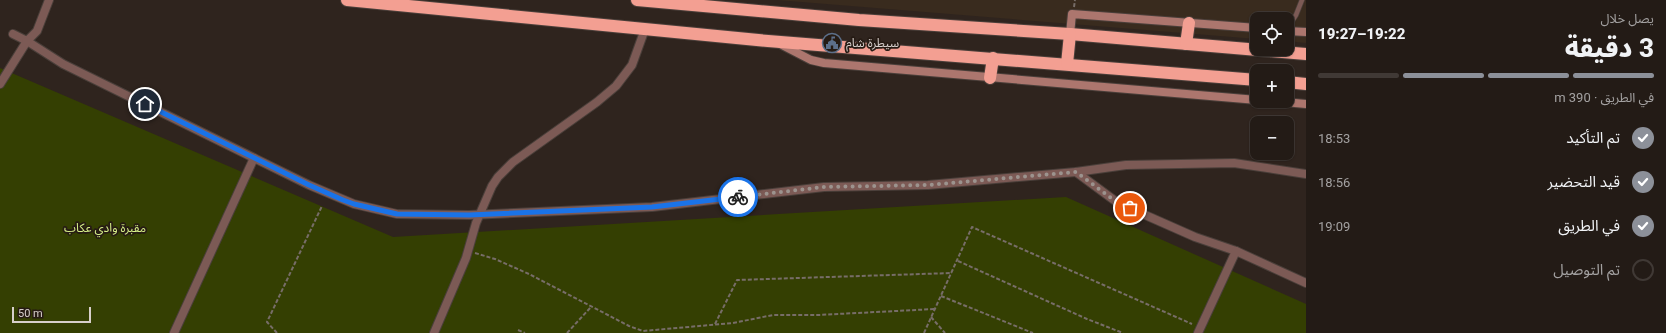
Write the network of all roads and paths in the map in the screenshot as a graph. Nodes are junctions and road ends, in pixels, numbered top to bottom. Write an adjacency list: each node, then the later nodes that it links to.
1 (49, 0): 13 (street)
2 (347, 0): 8 (highway)
3 (637, 0): 12 (highway)
4 (1302, 0): 5 (lane)
5 (1294, 19)
6 (1189, 23): 7 (main road); 12 (main road); 15 (highway)
7 (1250, 27)
8 (645, 29): 14 (highway); 31 (street)
9 (1294, 31): 10 (main road)
10 (1306, 32)
11 (13, 34): 13 (street)
12 (1070, 34): 15 (highway); 18 (highway)
13 (27, 41): 22 (street); 27 (street)
14 (768, 41): 17 (highway); 19 (main road)
15 (1186, 44): 16 (highway)
16 (1306, 54)
17 (993, 58): 18 (highway); 19 (highway)
18 (1067, 64): 20 (highway)
19 (990, 78): 24 (main road)
20 (1250, 79)
21 (1294, 83): 23 (highway)
22 (0, 84)
23 (1306, 84)
24 (1250, 99)
25 (1294, 103): 26 (main road)
26 (1306, 104)
27 (254, 158): 31 (street); 45 (street)
28 (1076, 172): 29 (street); 31 (street); 33 (street)
29 (1306, 174)
30 (322, 206): 46 (path)
31 (480, 215): 32 (street)
32 (468, 251): 38 (path); 47 (street)
33 (1236, 251): 36 (street); 43 (street)
34 (958, 261): 35 (path); 43 (path); 44 (path)
35 (952, 273): 37 (path); 41 (path)
36 (1306, 283)
37 (941, 296): 39 (path); 52 (path)
38 (591, 307): 41 (path); 49 (path)
39 (935, 309): 40 (path); 41 (path)
40 (931, 317): 50 (path); 51 (path)
41 (715, 324)
42 (518, 330): 48 (path)
43 (1199, 330)
44 (1119, 332): 53 (path)
45 (174, 333)
46 (277, 333)
47 (434, 333)
48 (525, 333)
49 (567, 333)
50 (924, 333)
51 (945, 333)
52 (1032, 333)
53 (1123, 333)

